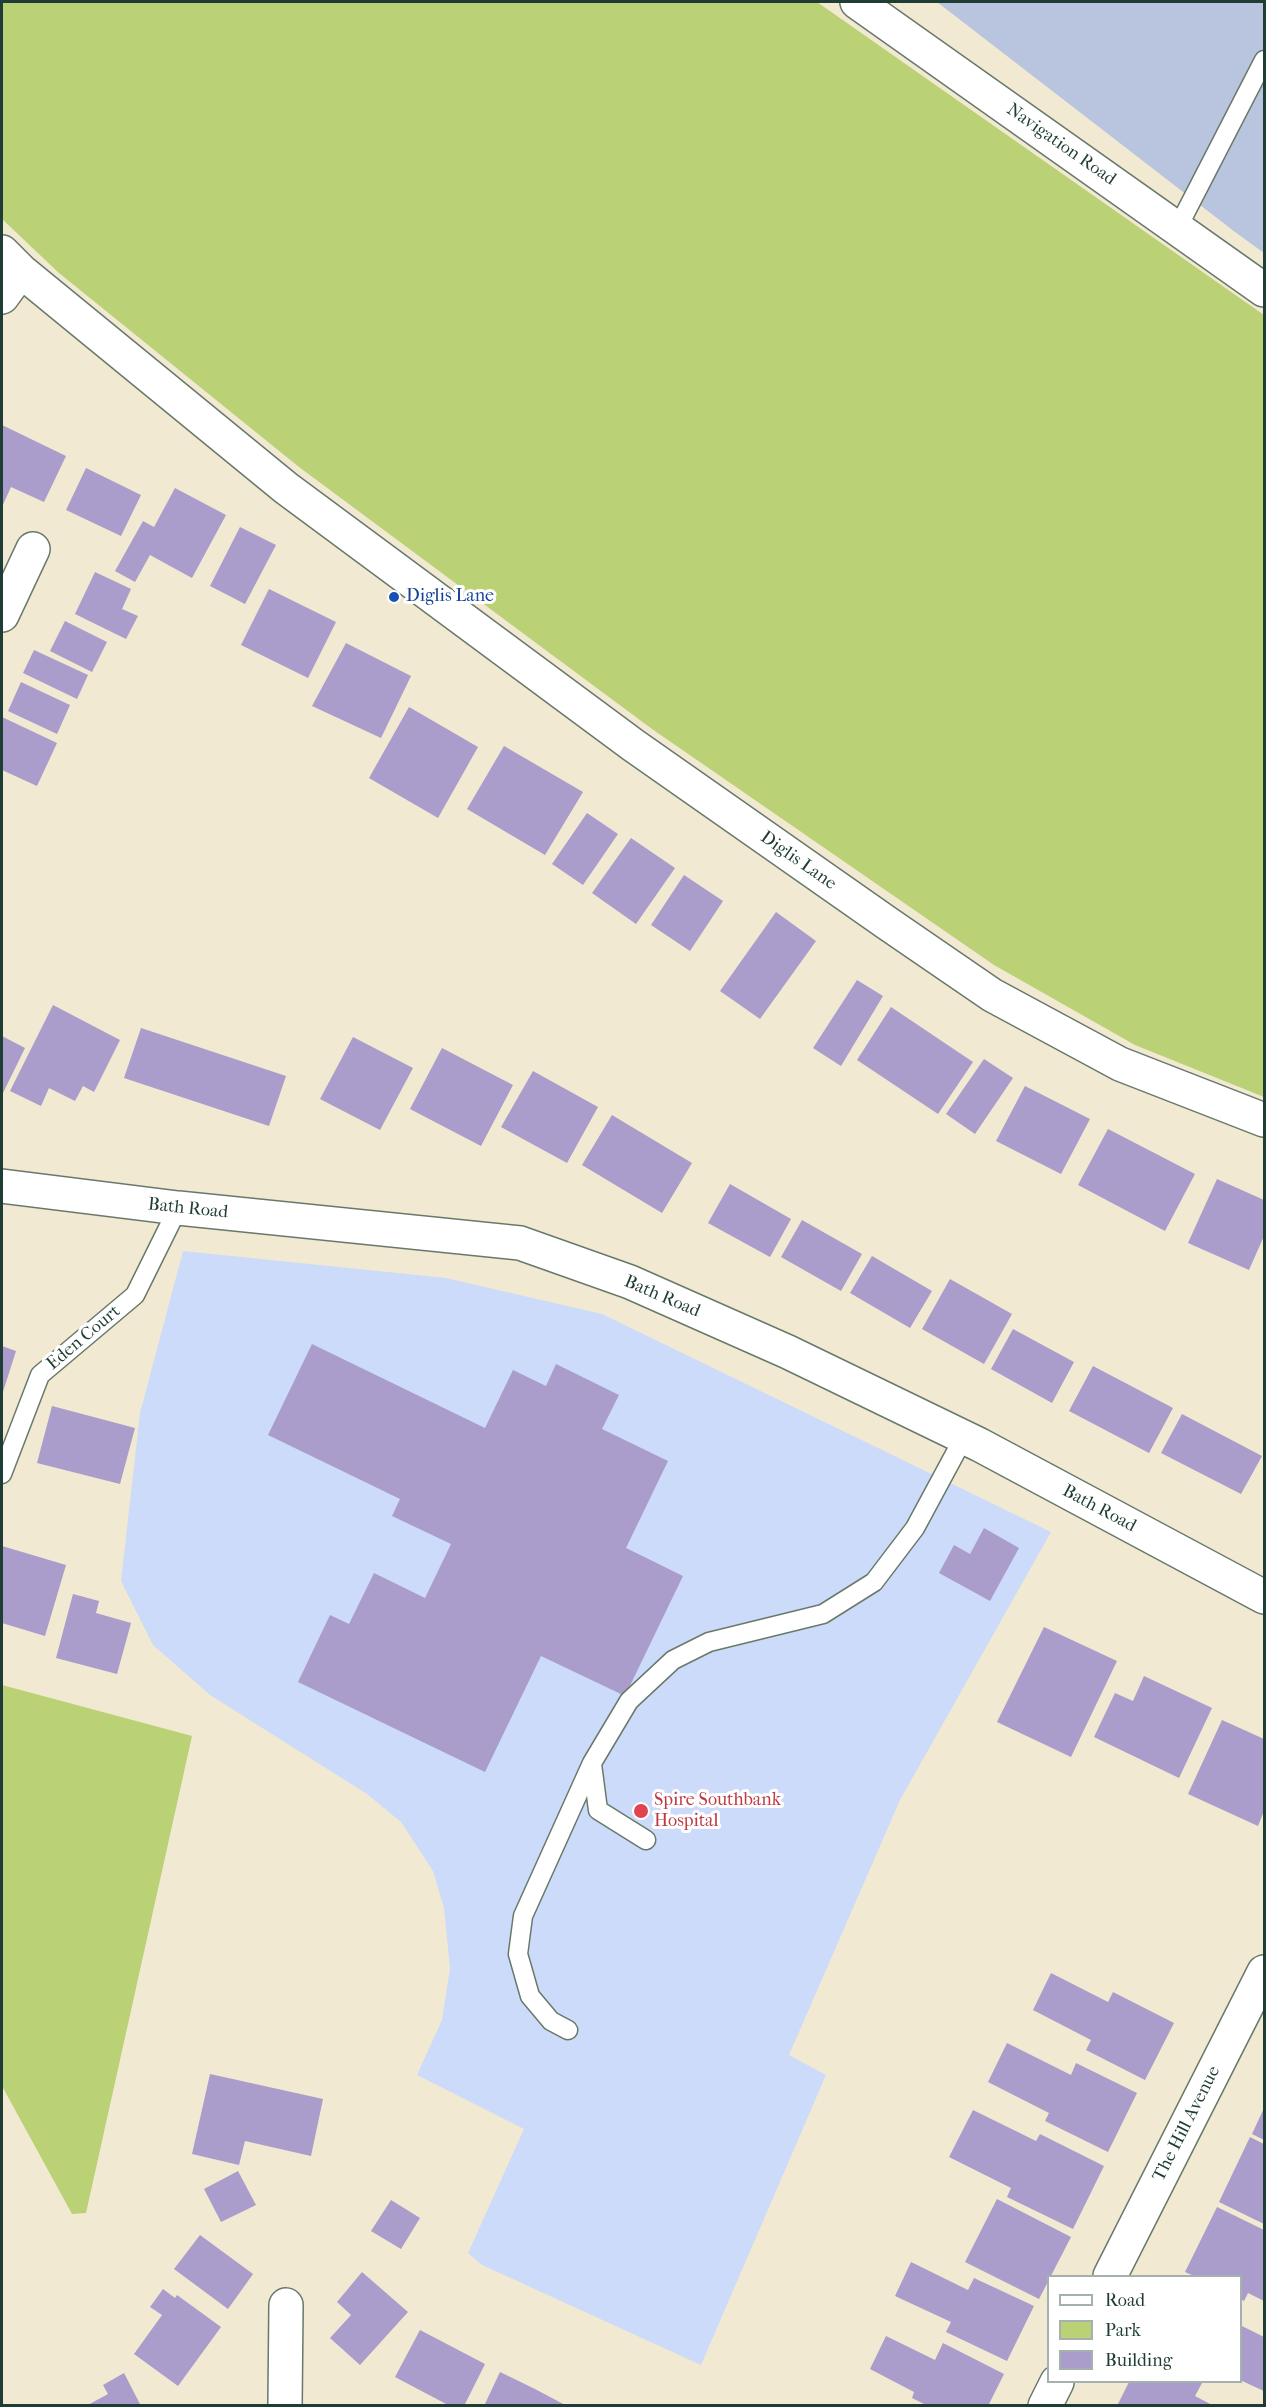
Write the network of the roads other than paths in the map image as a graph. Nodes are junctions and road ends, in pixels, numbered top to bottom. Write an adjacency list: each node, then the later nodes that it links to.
1 (857, 2): 3 (street, Navigation Road)
2 (1264, 60): 3 (lane)
3 (1178, 227): 5 (street, Navigation Road)
4 (11, 261): 6 (street); 9 (street, Diglis Lane)
5 (1264, 290)
6 (2, 297)
7 (33, 549): 8 (street)
8 (2, 615)
9 (1264, 1120)
10 (2, 1186): 11 (street, Bath Road)
11 (178, 1209): 12 (street, Bath Road); 13 (lane, Eden Court)
12 (964, 1437): 14 (street, Bath Road); 15 (lane)
13 (2, 1474)
14 (1264, 1597)
15 (592, 1763): 16 (lane); 18 (lane)
16 (646, 1840)
17 (1264, 1972): 19 (street, The Hill Avenue)
18 (568, 2030)
19 (1111, 2275)
20 (286, 2305): 22 (street)
21 (1056, 2383): 23 (street)
22 (285, 2406)
23 (1045, 2406)

